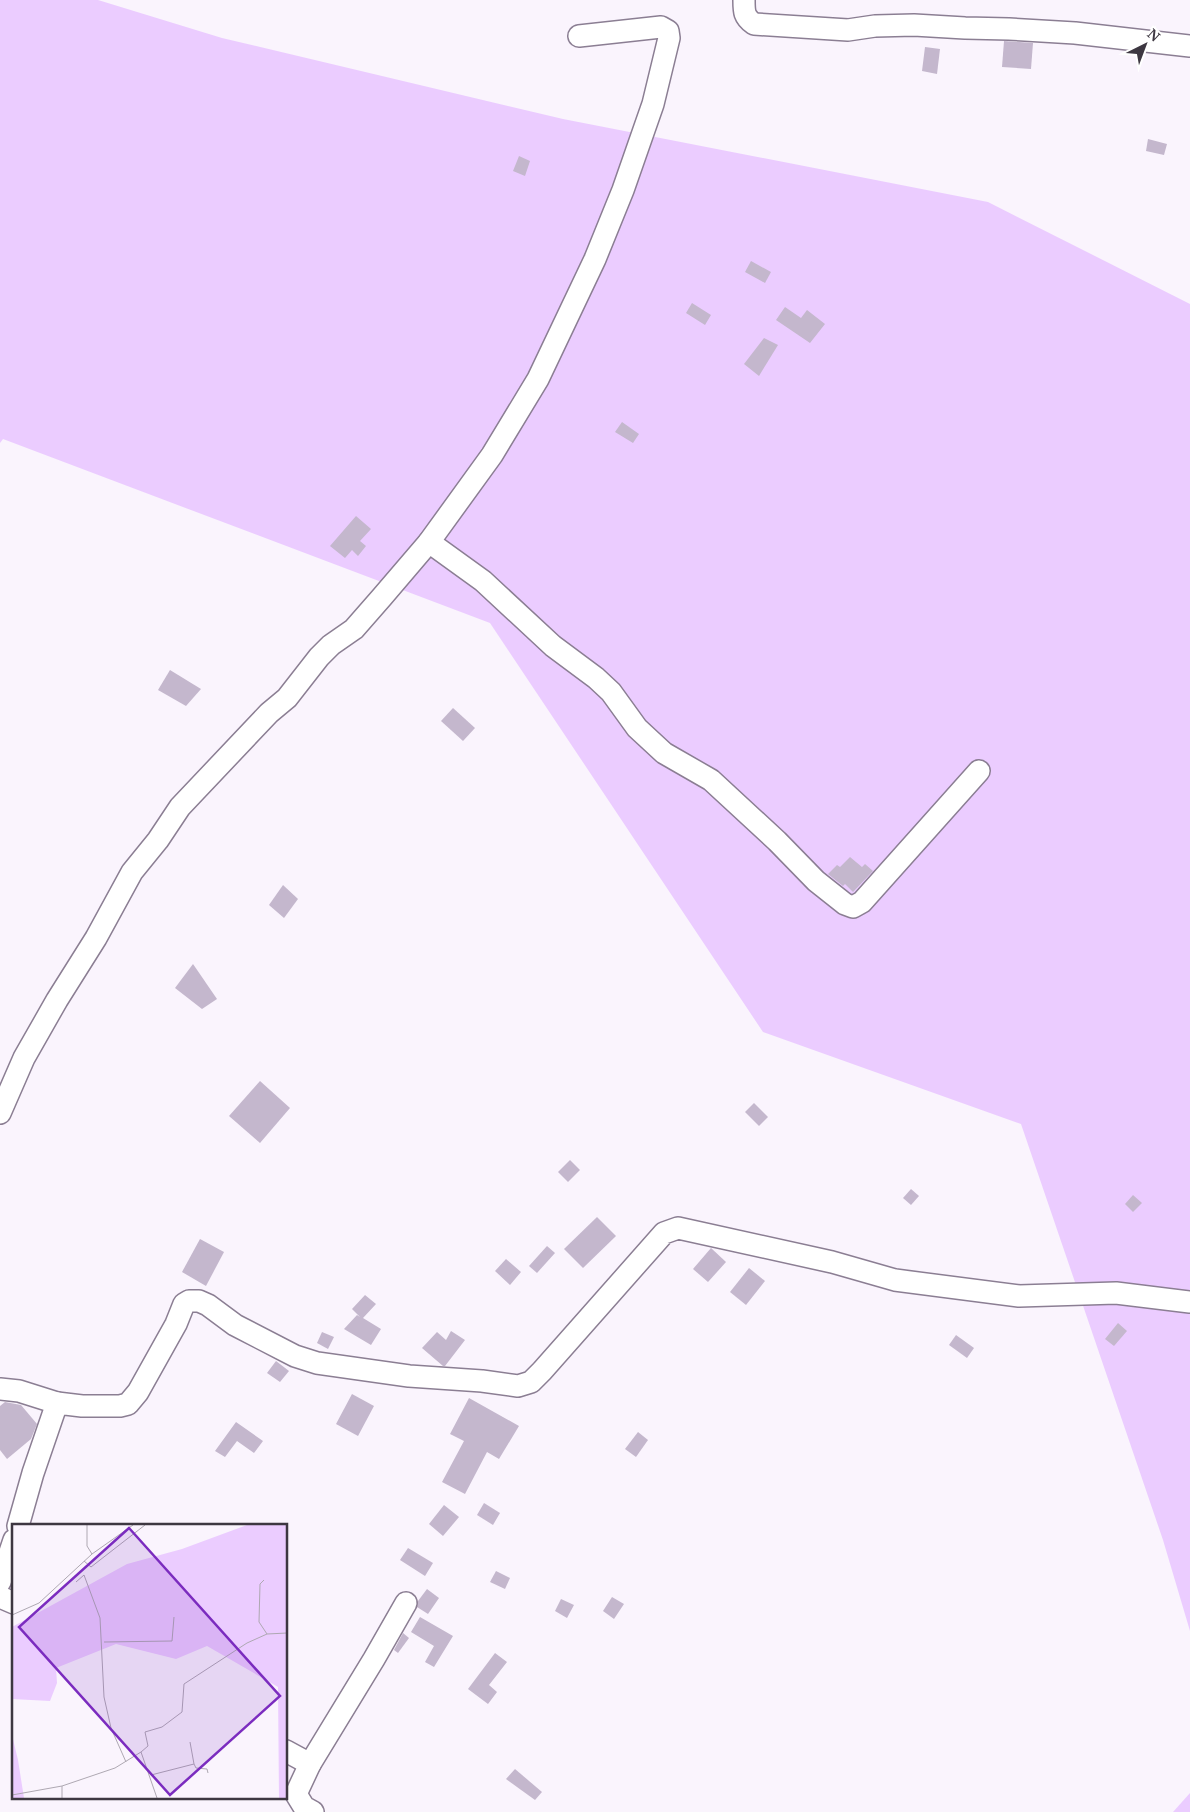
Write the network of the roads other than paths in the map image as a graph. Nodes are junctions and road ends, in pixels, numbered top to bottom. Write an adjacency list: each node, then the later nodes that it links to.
1 (744, 1): 3 (street)
2 (579, 36): 4 (street)
3 (1190, 46)
4 (430, 542): 5 (street); 6 (street)
5 (978, 771)
6 (0, 1113)
7 (1190, 1302): 9 (street)
8 (0, 1389): 9 (street)
9 (57, 1403): 10 (street)
10 (19, 1524)
11 (12, 1546): 12 (street)
12 (0, 1582)
13 (0, 1597): 14 (street)
14 (12, 1602)
15 (406, 1603): 17 (street)
16 (288, 1752): 17 (street)
17 (310, 1764): 18 (street)
18 (313, 1812)

